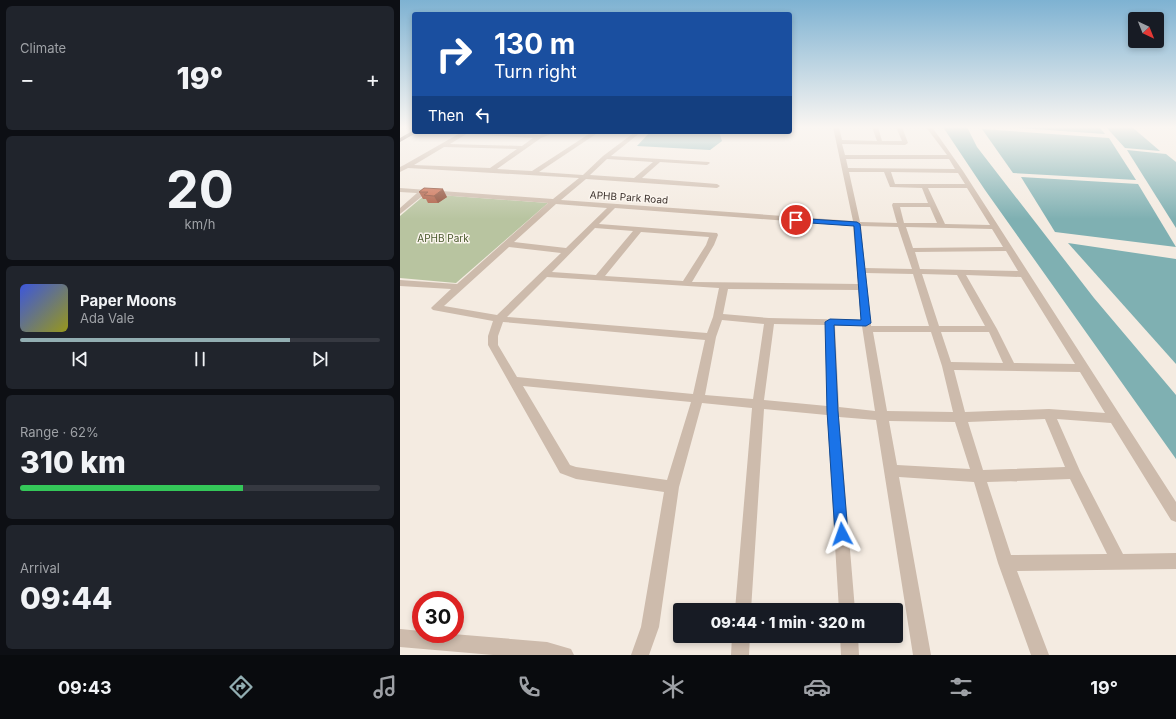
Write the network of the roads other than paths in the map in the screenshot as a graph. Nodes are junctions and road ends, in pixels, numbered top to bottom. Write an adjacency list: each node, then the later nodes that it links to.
1 (605, 157): 17 (street)
2 (951, 157): 15 (street)
3 (421, 158): 10 (street)
4 (510, 158): 12 (street)
5 (557, 158): 16 (street)
6 (615, 158): 8 (street)
7 (842, 158): 13 (street)
8 (659, 160): 9 (street); 18 (street)
9 (707, 163)
10 (406, 166): 11 (street); 12 (street)
11 (400, 170)
12 (491, 170): 16 (street)
13 (846, 170): 14 (street); 29 (street)
14 (887, 171): 15 (street); 24 (street)
15 (960, 171): 21 (street)
16 (533, 173): 17 (street)
17 (585, 177): 18 (street); 25 (street)
18 (636, 180): 19 (street)
19 (717, 186)
20 (924, 186): 21 (street); 24 (street); 26 (street)
21 (969, 186): 33 (street)
22 (400, 190): 23 (street, APHB Park Road)
23 (424, 192): 25 (street, APHB Park Road); 28 (street)
24 (894, 196): 26 (street); 30 (street)
25 (555, 202): 27 (street, APHB Park Road); 35 (street)
26 (933, 205): 32 (street)
27 (612, 206): 29 (street, APHB Park Road); 31 (street)
28 (400, 212)
29 (857, 224): 30 (street, APHB Park Road); 39 (street)
30 (901, 225): 32 (street, APHB Park Road); 37 (street)
31 (593, 226): 34 (street); 36 (street)
32 (942, 226): 33 (street, APHB Park Road)
33 (995, 227): 38 (street)
34 (639, 229): 44 (street); 46 (street)
35 (507, 244): 36 (street); 48 (street)
36 (568, 250): 42 (street)
37 (910, 250): 38 (street); 40 (street)
38 (1009, 250): 43 (street)
39 (861, 270): 40 (street); 49 (street)
40 (916, 271): 41 (street); 56 (street)
41 (960, 273): 43 (street); 55 (street)
42 (544, 274): 44 (street); 51 (street)
43 (1024, 274): 60 (street)
44 (598, 278): 46 (street)
45 (400, 283): 48 (street)
46 (686, 284): 47 (street)
47 (724, 286): 49 (street); 50 (street)
48 (459, 287): 51 (street)
49 (862, 287): 54 (street)
50 (718, 317): 52 (street); 57 (street)
51 (499, 319): 57 (street); 61 (street)
52 (769, 321): 53 (street); 63 (street)
53 (830, 322): 54 (street); 64 (street)
54 (867, 326): 56 (street); 66 (street)
55 (992, 329): 56 (street); 59 (street)
56 (936, 330): 58 (street)
57 (711, 337): 62 (street)
58 (947, 366): 59 (street); 67 (street)
59 (1010, 367): 60 (street)
60 (1084, 368): 68 (street)
61 (514, 381): 62 (street); 72 (street)
62 (698, 398): 63 (street); 72 (street)
63 (758, 404): 64 (street); 77 (street)
64 (833, 411): 66 (street); 78 (street)
65 (1049, 414): 67 (street); 68 (street); 70 (street)
66 (882, 416): 67 (street); 69 (street)
67 (960, 416): 71 (street)
68 (1115, 418): 73 (street)
69 (891, 471): 71 (street); 87 (street)
70 (1074, 473): 71 (street); 74 (street)
71 (980, 476): 76 (street)
72 (672, 487): 83 (street)
73 (1176, 516)
74 (1118, 561): 75 (street); 76 (street)
75 (1176, 561)
76 (1006, 563): 88 (street)
77 (744, 603)
78 (847, 603)
79 (401, 640): 82 (street)
80 (741, 643): 85 (street)
81 (849, 643): 86 (street)
82 (546, 653): 84 (street)
83 (641, 653)
84 (565, 655)
85 (740, 655)
86 (850, 655)
87 (922, 655)
88 (1040, 655)

